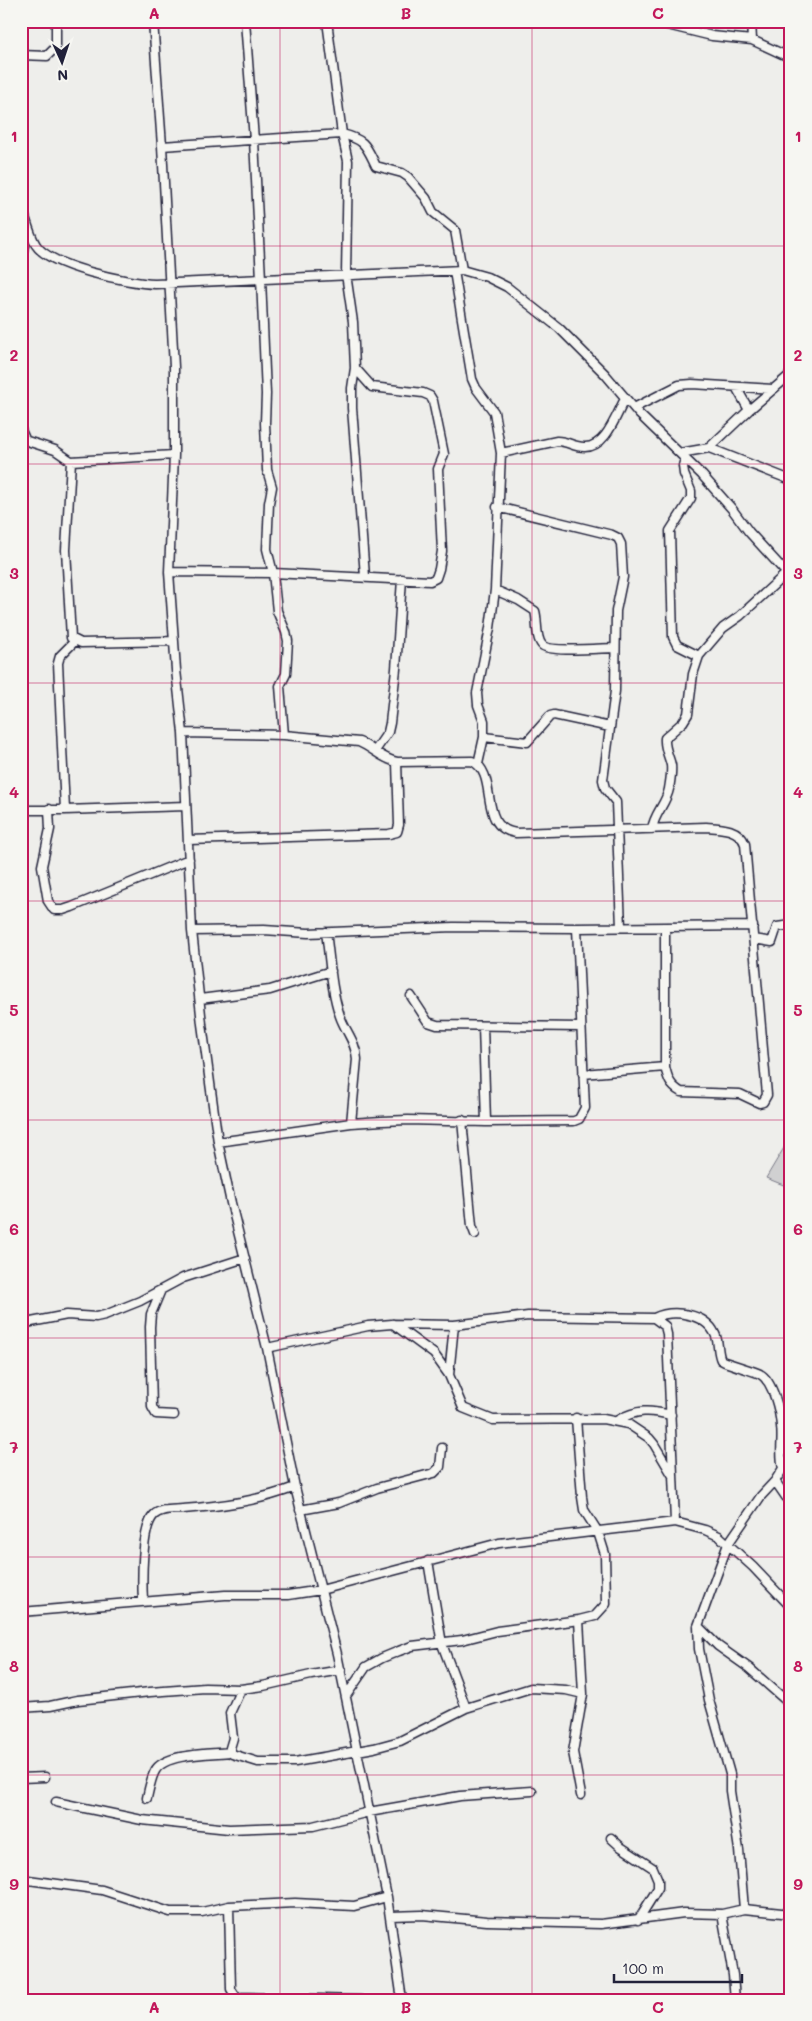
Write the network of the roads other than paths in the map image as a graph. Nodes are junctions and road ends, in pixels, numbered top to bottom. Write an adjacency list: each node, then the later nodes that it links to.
1 (56, 21): 8 (street)
2 (152, 21): 12 (street)
3 (244, 21): 11 (street)
4 (328, 21): 10 (street)
5 (651, 21): 7 (street)
6 (751, 21): 7 (street)
7 (752, 40): 9 (street)
8 (21, 55)
9 (791, 58)
10 (342, 134): 11 (street); 16 (street); 17 (street)
11 (254, 140): 12 (street); 18 (street)
12 (162, 146): 19 (street)
13 (21, 205): 14 (street)
14 (28, 225): 15 (street); 19 (street)
15 (21, 259)
16 (458, 271): 17 (street); 24 (street); 30 (street)
17 (346, 274): 18 (street); 20 (street)
18 (262, 279): 19 (street); 37 (street)
19 (168, 283): 31 (street)
20 (355, 368): 39 (street); 40 (street)
21 (791, 374): 23 (street)
22 (736, 387): 23 (street); 25 (street); 26 (street)
23 (773, 389): 26 (street)
24 (626, 399): 25 (street); 30 (street)
25 (634, 408): 32 (street)
26 (749, 410): 29 (street)
27 (21, 430): 28 (street)
28 (23, 439): 33 (street)
29 (709, 448): 32 (street); 34 (street)
30 (501, 453): 35 (street)
31 (174, 455): 33 (street); 36 (street)
32 (683, 455): 38 (street); 45 (street)
33 (71, 461): 42 (street)
34 (791, 480)
35 (497, 508): 41 (street); 44 (street)
36 (169, 572): 37 (street); 43 (street)
37 (274, 572): 39 (street); 48 (street)
38 (789, 573): 45 (street)
39 (366, 576): 40 (street)
40 (402, 579): 50 (street)
41 (495, 590): 44 (street); 49 (street)
42 (74, 641): 43 (street); 56 (street)
43 (174, 641): 47 (street)
44 (615, 648): 46 (street)
45 (699, 656): 57 (street)
46 (610, 727): 49 (street); 58 (street)
47 (183, 733): 48 (street); 53 (street)
48 (284, 735): 50 (street)
49 (484, 737): 52 (street)
50 (376, 751): 51 (street)
51 (397, 762): 52 (street); 59 (street)
52 (478, 764): 58 (street)
53 (186, 806): 56 (street); 59 (street)
54 (49, 809): 55 (street); 56 (street); 60 (street)
55 (21, 810)
56 (65, 810)
57 (652, 829): 58 (street); 62 (street)
58 (618, 830): 63 (street)
59 (188, 840): 60 (street)
60 (189, 859): 66 (street)
61 (791, 925): 68 (street)
62 (753, 926): 64 (street); 68 (street)
63 (621, 927): 64 (street); 65 (street)
64 (665, 927): 74 (street)
65 (577, 928): 67 (street); 73 (street)
66 (192, 931): 67 (street); 71 (street)
67 (326, 932): 69 (street)
68 (754, 939): 74 (street)
69 (331, 971): 71 (street); 78 (street)
70 (411, 996): 72 (street)
71 (200, 999): 79 (street)
72 (483, 1026): 73 (street); 77 (street)
73 (581, 1026): 75 (street)
74 (665, 1067): 75 (street)
75 (584, 1074): 77 (street)
76 (462, 1120): 77 (street); 78 (street); 80 (street)
77 (486, 1122)
78 (351, 1123): 79 (street)
79 (218, 1142): 81 (street)
80 (475, 1234)
81 (245, 1258): 82 (street); 87 (street)
82 (161, 1290): 84 (street); 89 (street)
83 (654, 1318): 86 (street); 90 (street); 95 (street)
84 (21, 1324)
85 (392, 1324): 86 (street); 87 (street); 88 (street)
86 (454, 1325): 88 (street)
87 (267, 1348): 98 (street)
88 (449, 1375): 91 (street)
89 (174, 1415)
90 (671, 1415): 92 (street); 96 (street)
91 (576, 1418): 92 (street); 102 (street)
92 (618, 1420): 96 (street)
93 (442, 1448): 100 (street)
94 (791, 1456): 95 (street)
95 (783, 1468): 97 (street)
96 (674, 1478): 101 (street)
97 (775, 1481): 99 (street); 103 (street)
98 (295, 1487): 100 (street); 106 (street)
99 (791, 1501)
100 (300, 1510): 105 (street)
101 (675, 1522): 102 (street); 103 (street)
102 (598, 1532): 104 (street); 109 (street)
103 (728, 1544): 107 (street); 110 (street)
104 (428, 1561): 105 (street); 111 (street)
105 (321, 1590): 106 (street); 112 (street)
106 (143, 1601): 108 (street)
107 (791, 1607)
108 (21, 1612)
109 (579, 1620): 111 (street); 114 (street)
110 (698, 1626): 116 (street); 132 (street)
111 (442, 1644): 115 (street); 118 (street)
112 (341, 1670): 113 (street); 115 (street)
113 (241, 1688): 117 (street); 120 (street)
114 (583, 1694): 118 (street); 124 (street)
115 (346, 1696): 119 (street)
116 (791, 1704)
117 (21, 1708)
118 (466, 1708): 119 (street)
119 (356, 1750): 120 (street); 127 (street)
120 (230, 1752): 125 (street)
121 (45, 1777): 122 (street)
122 (21, 1778)
123 (532, 1791): 127 (street)
124 (581, 1795)
125 (147, 1798)
126 (56, 1802): 127 (street)
127 (369, 1812): 130 (street)
128 (611, 1838): 136 (street)
129 (21, 1879): 131 (street)
130 (387, 1897): 131 (street); 135 (street)
131 (229, 1906): 137 (street)
132 (744, 1909): 133 (street); 134 (street)
133 (722, 1914): 136 (street); 139 (street)
134 (791, 1914)
135 (390, 1916): 136 (street); 138 (street)
136 (638, 1920)
137 (361, 2000)
138 (402, 2000)
139 (734, 2000)

